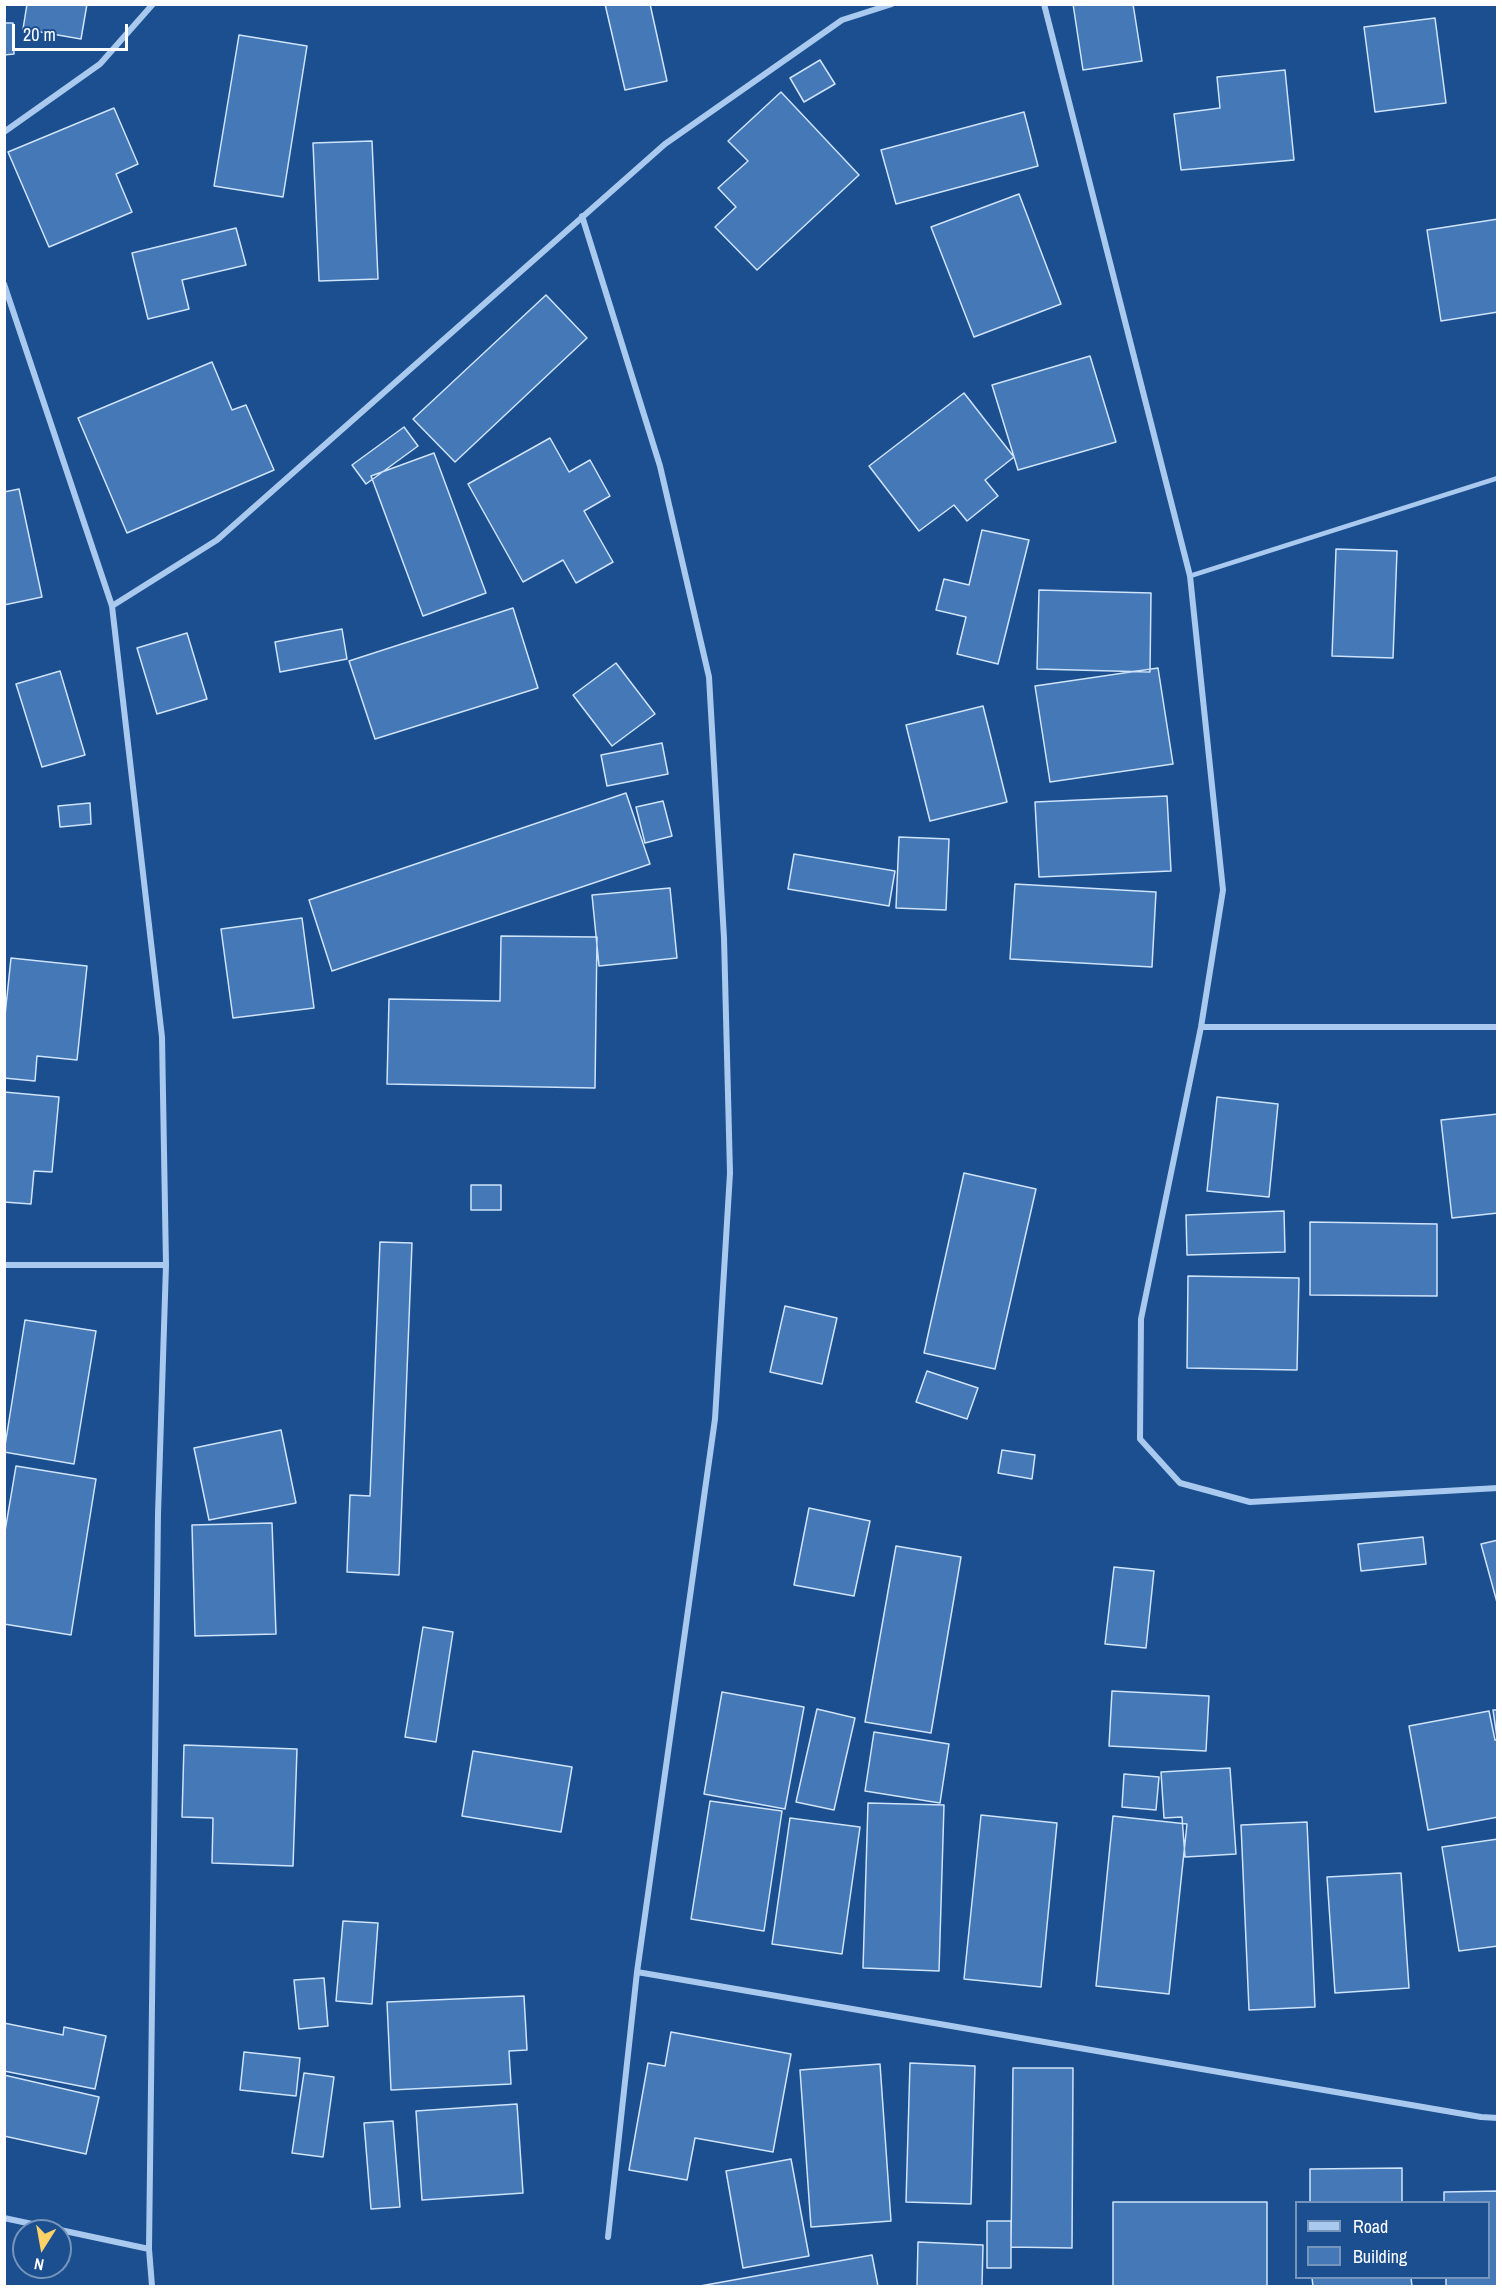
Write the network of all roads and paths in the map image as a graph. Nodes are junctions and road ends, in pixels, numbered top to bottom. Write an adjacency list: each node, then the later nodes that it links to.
1 (153, 4): 4 (street)
2 (892, 4): 5 (street)
3 (1044, 4): 8 (street)
4 (4, 132)
5 (582, 216): 9 (street); 15 (street)
6 (4, 284): 9 (street)
7 (1497, 478): 8 (lane)
8 (1190, 576): 10 (street)
9 (112, 606): 13 (street)
10 (1201, 1027): 11 (street); 14 (street)
11 (1497, 1027)
12 (4, 1264): 13 (street)
13 (166, 1265): 19 (street)
14 (1497, 1488)
15 (637, 1972): 16 (street); 18 (street)
16 (1497, 2118)
17 (4, 2218): 19 (street)
18 (608, 2237)
19 (149, 2249): 20 (street)
20 (152, 2286)

